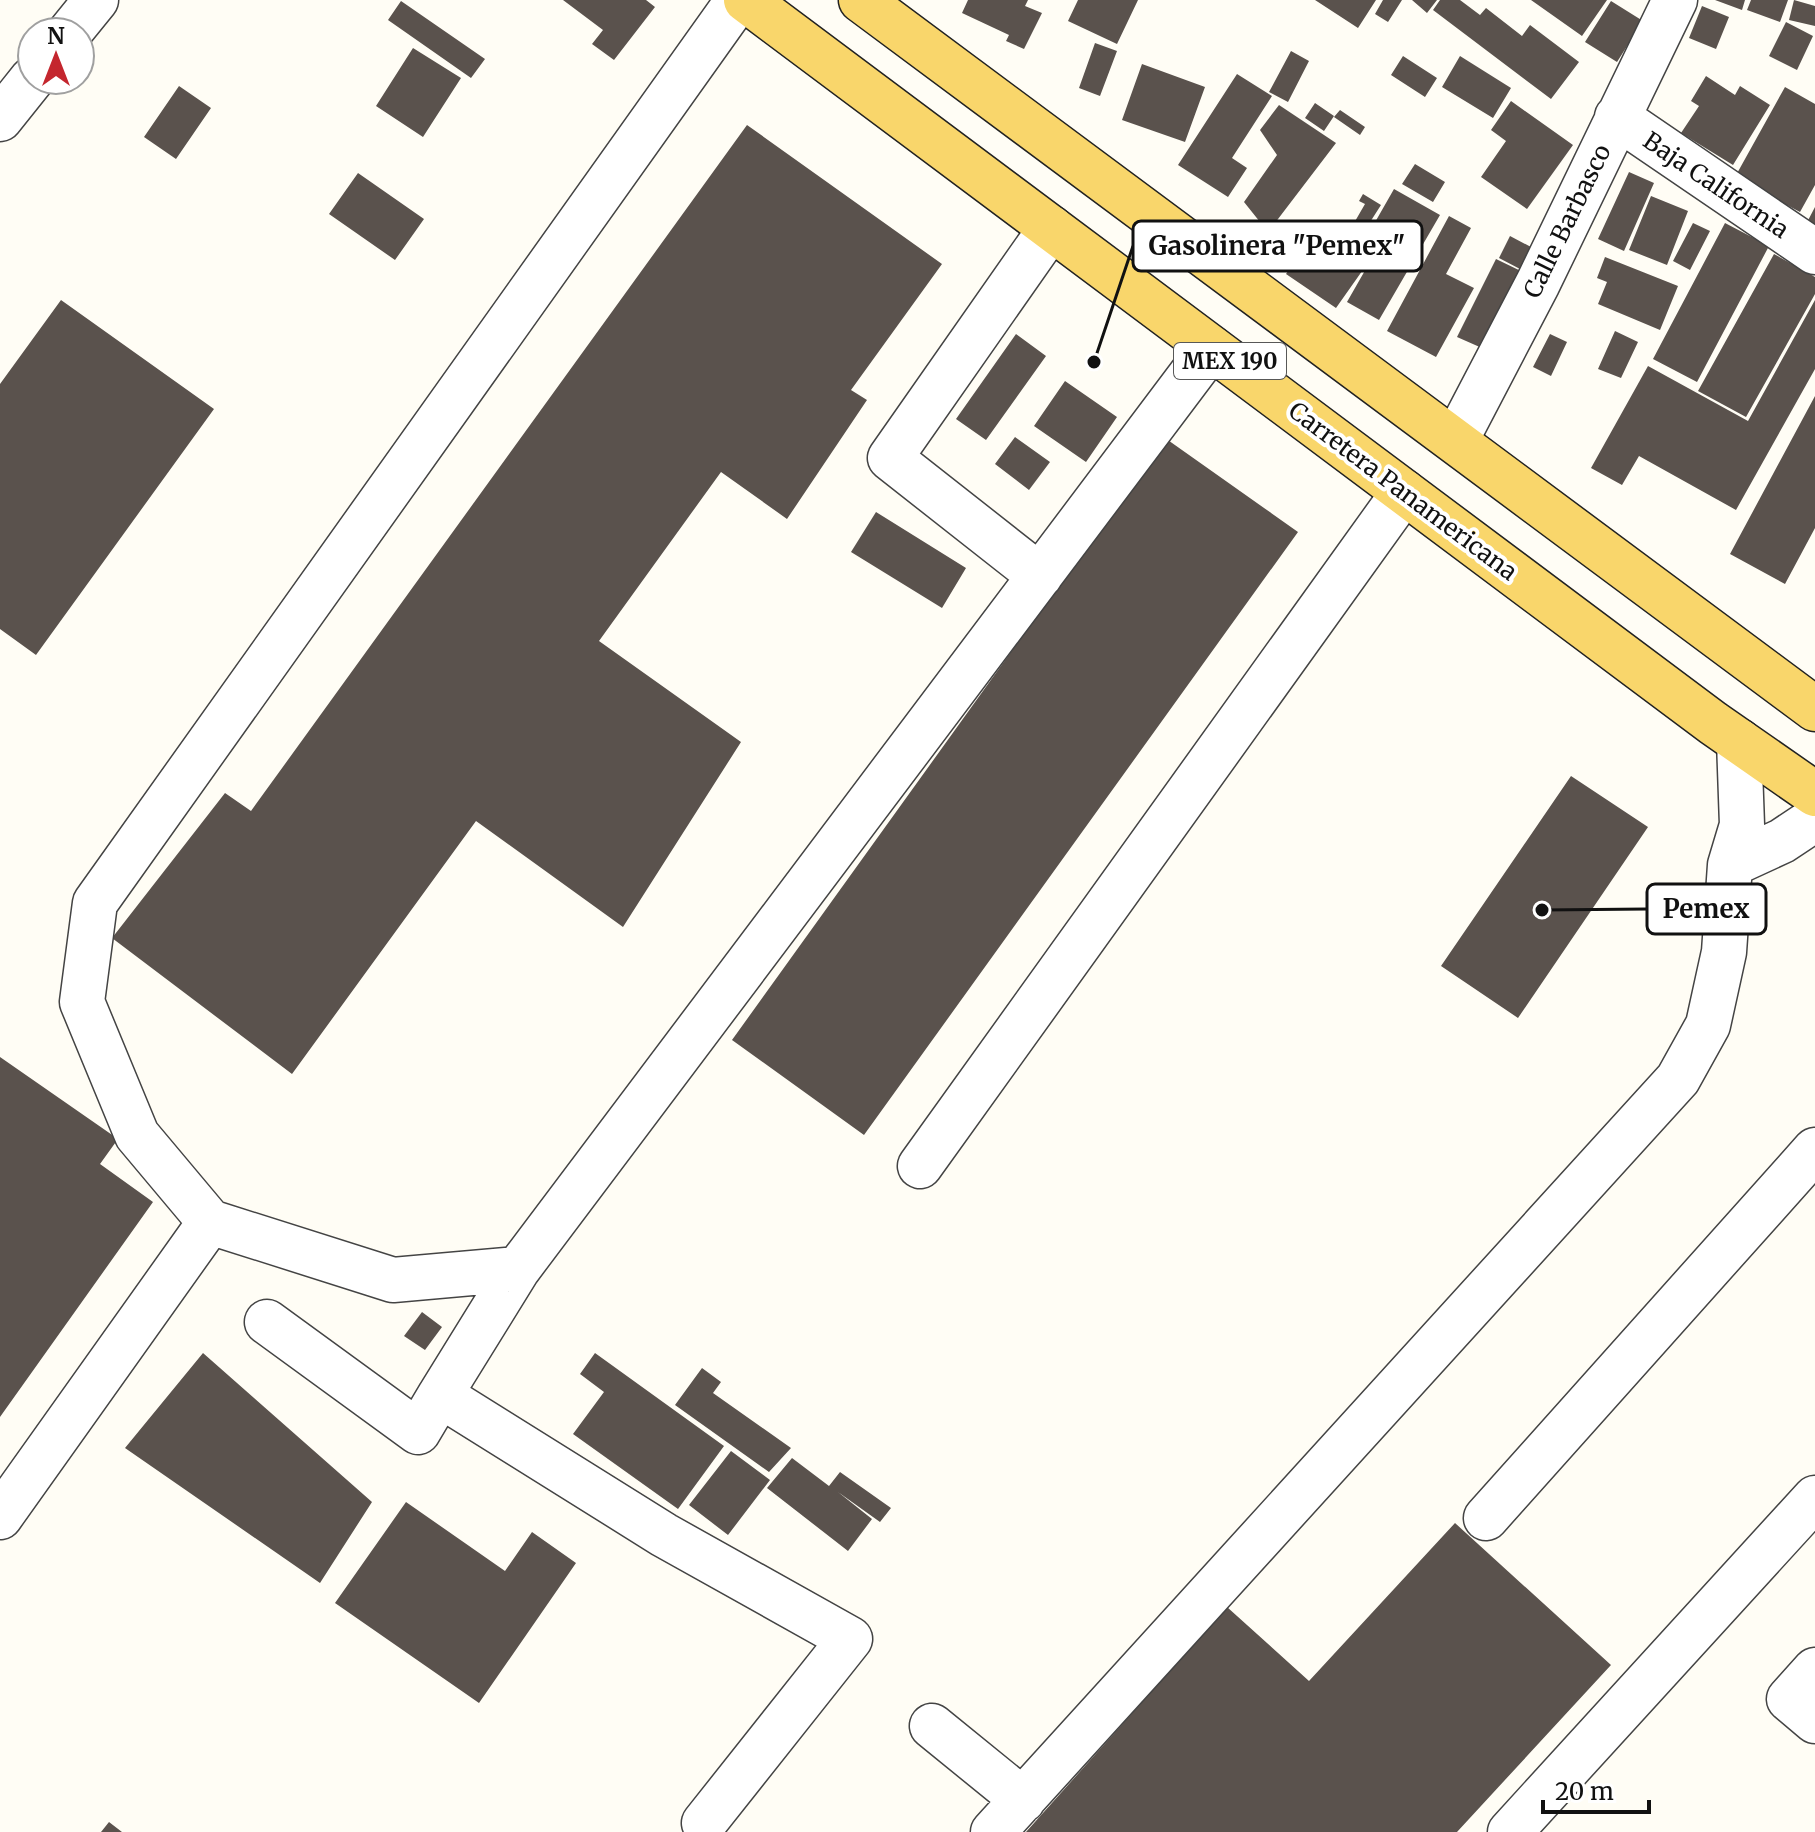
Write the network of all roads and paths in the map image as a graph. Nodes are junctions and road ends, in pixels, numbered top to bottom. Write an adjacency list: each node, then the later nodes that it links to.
1 (96, 0): 6 (street)
2 (738, 0): 23 (street)
3 (746, 0): 10 (main road, Carretera Panamericana / MEX 190)
4 (861, 0): 13 (main road, MEX 190)
5 (1675, 0): 8 (street, Calle Barbasco)
6 (83, 16)
7 (18, 96): 9 (street)
8 (1617, 117): 11 (street, Baja California); 13 (street, Calle Barbasco)
9 (0, 119)
10 (1051, 228): 12 (main road, Carretera Panamericana / MEX 190); 15 (street)
11 (1815, 252)
12 (1211, 348): 14 (main road, Carretera Panamericana / MEX 190); 15 (street)
13 (1456, 440): 16 (main road, MEX 190)
14 (1404, 492): 17 (main road, Carretera Panamericana / MEX 190); 22 (street)
15 (1040, 576): 24 (street)
16 (1815, 709)
17 (1726, 732): 18 (main road, MEX 190); 20 (street)
18 (1815, 794)
19 (1815, 819): 20 (street)
20 (1730, 865): 33 (street)
21 (1815, 1150): 29 (street)
22 (920, 1166)
23 (210, 1222): 24 (street); 28 (street)
24 (518, 1269): 26 (street)
25 (267, 1322): 26 (street)
26 (440, 1395): 34 (street)
27 (1815, 1498): 36 (street)
28 (0, 1517)
29 (1486, 1518)
30 (1815, 1670): 31 (street)
31 (1815, 1721)
32 (932, 1726): 33 (street)
33 (1023, 1800): 35 (street)
34 (704, 1823)
35 (993, 1832)
36 (1510, 1832)

